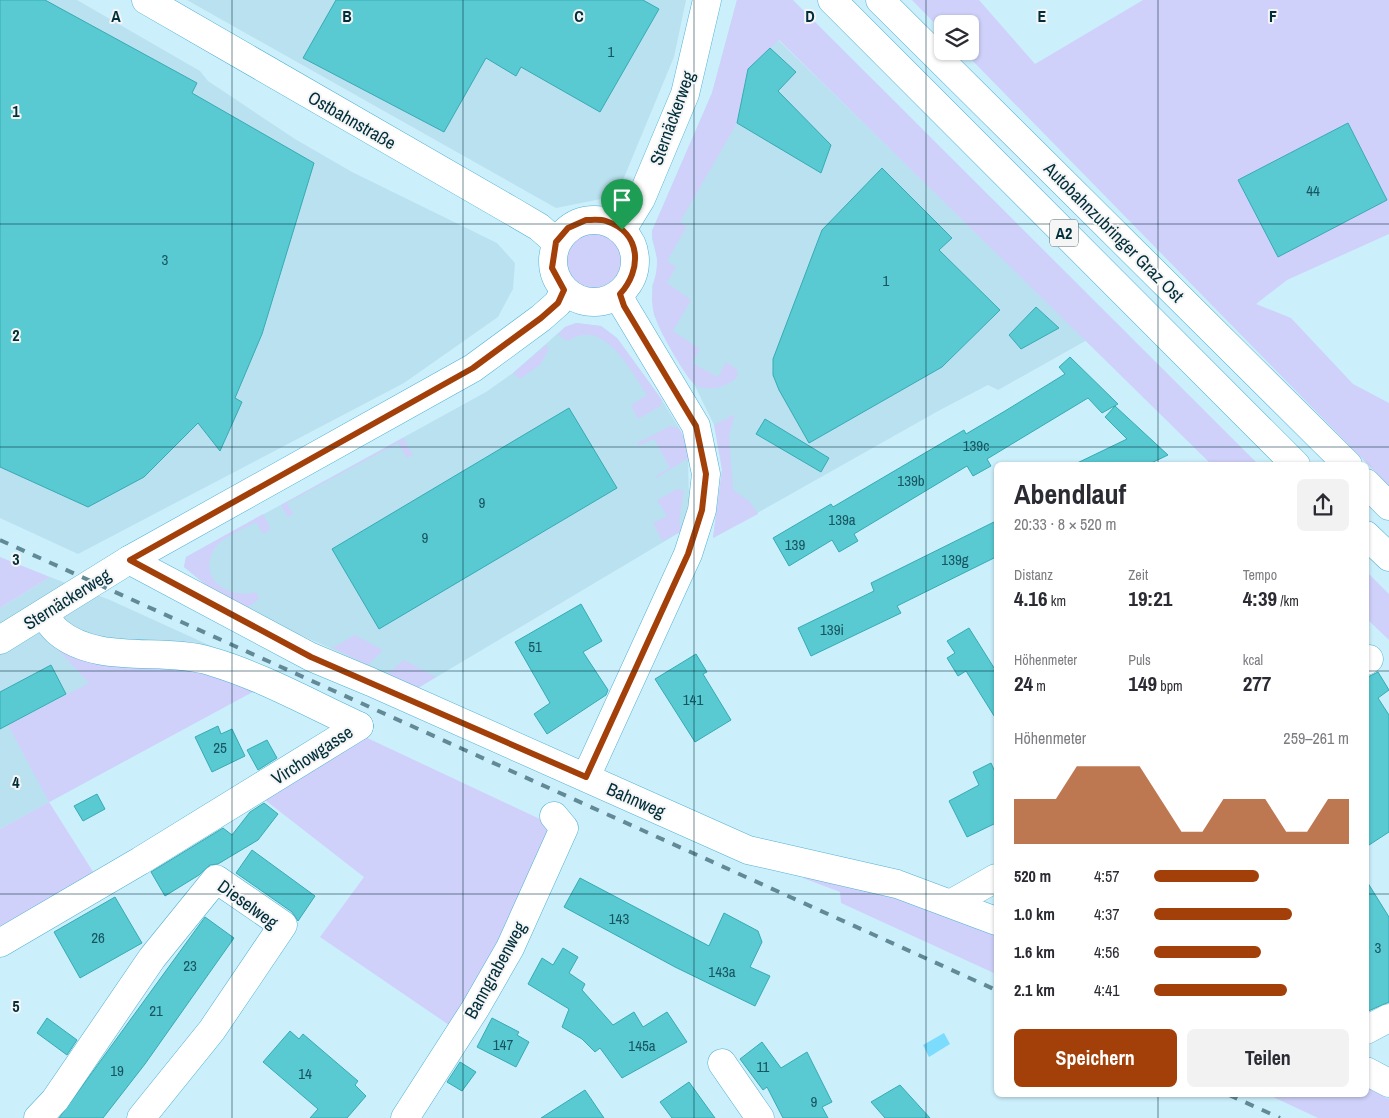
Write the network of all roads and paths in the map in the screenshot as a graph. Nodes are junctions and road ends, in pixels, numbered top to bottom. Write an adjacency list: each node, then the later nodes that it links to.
1 (146, 0): 6 (main road, Ostbahnstraße)
2 (707, 0): 5 (main road, Sternäckerweg)
3 (832, 0): 9 (main road, Autobahnzubringer Graz Ost / A2)
4 (880, 0): 10 (main road, Autobahnzubringer Graz Ost / A2)
5 (622, 230): 6 (main road); 8 (main road)
6 (556, 242): 7 (main road)
7 (564, 290): 8 (main road); 15 (main road, Sternäckerweg)
8 (620, 294): 18 (main road)
9 (1293, 462)
10 (1345, 462)
11 (1369, 486): 12 (main road)
12 (1389, 506)
13 (1369, 538): 14 (main road)
14 (1389, 557)
15 (130, 560): 16 (main road, Sternäckerweg); 18 (main road, Bahnweg)
16 (43, 615): 17 (main road, Sternäckerweg); 23 (main road, Virchowgasse)
17 (0, 640)
18 (586, 777): 21 (main road, Bahnweg)
19 (554, 816): 31 (main road, Banngrabenweg)
20 (994, 879): 21 (main road)
21 (952, 903): 22 (main road, Bahnweg)
22 (994, 920)
23 (0, 943)
24 (1389, 1018): 25 (main road)
25 (1369, 1028)
26 (722, 1063): 32 (main road)
27 (1369, 1073): 28 (main road)
28 (1389, 1083)
29 (38, 1118): 30 (main road, Dieselweg)
30 (141, 1118)
31 (405, 1118)
32 (760, 1118)

